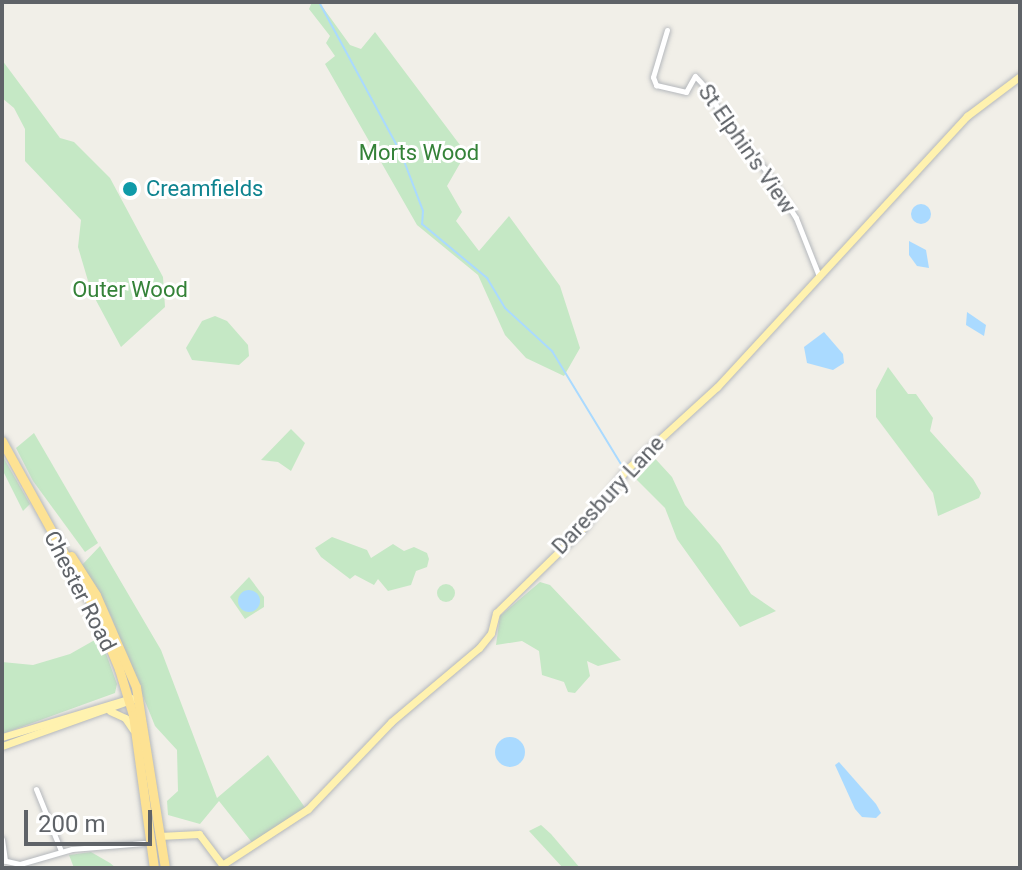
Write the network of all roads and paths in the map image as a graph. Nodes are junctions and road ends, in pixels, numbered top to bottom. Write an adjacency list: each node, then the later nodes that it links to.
1 (667, 30): 3 (street, St Elphin's View)
2 (1020, 76): 3 (main road, Daresbury Lane)
3 (820, 277): 19 (main road, Daresbury Lane)
4 (2, 441): 5 (highway, Chester Road)
5 (35, 504): 6 (highway, Chester Road); 7 (highway, Chester Road)
6 (124, 658): 8 (main road); 10 (highway, Chester Road)
7 (124, 683): 8 (highway, Chester Road); 9 (main road)
8 (130, 700): 9 (main road); 10 (main road); 12 (highway, Chester Road)
9 (105, 708): 11 (main road); 12 (main road); 13 (main road)
10 (140, 709): 16 (highway, Chester Road)
11 (2, 737)
12 (136, 738): 16 (highway, Chester Road)
13 (2, 746)
14 (36, 789): 17 (street)
15 (2, 839): 18 (street)
16 (150, 839): 17 (street); 19 (main road); 20 (highway, Chester Road); 21 (highway, Chester Road)
17 (61, 851): 18 (street)
18 (7, 864)
19 (223, 867)
20 (154, 868)
21 (165, 868)

